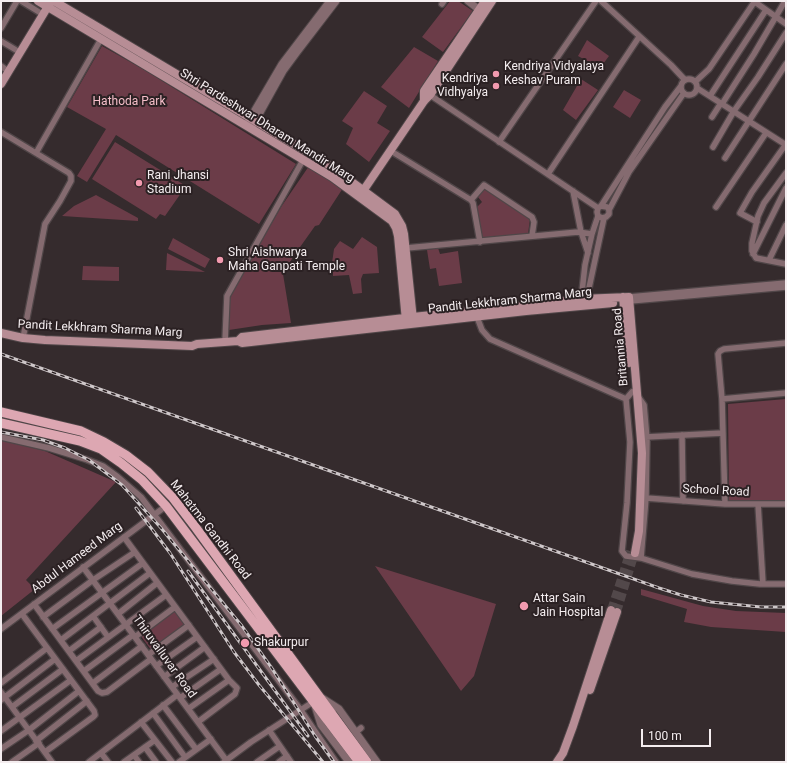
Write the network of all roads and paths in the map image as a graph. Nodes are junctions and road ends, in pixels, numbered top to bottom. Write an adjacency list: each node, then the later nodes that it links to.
1 (17, 1): 17 (street)
2 (21, 1): 14 (street)
3 (330, 1): 36 (street)
4 (336, 1): 36 (street)
5 (468, 1): 12 (street)
6 (492, 1): 12 (main road)
7 (596, 1): 41 (street)
8 (601, 1): 19 (street)
9 (755, 1): 13 (street); 27 (street)
10 (785, 1): 15 (street)
11 (47, 3): 14 (main road); 20 (main road, Shri Pardeshwar Dharam Mandir Marg); 26 (main road); 36 (main road, Shri Pardeshwar Dharam Mandir Marg)
12 (482, 6): 30 (main road); 32 (main road)
13 (766, 10): 15 (street); 31 (street)
14 (39, 12): 22 (main road)
15 (776, 17): 16 (street); 33 (street)
16 (786, 24)
17 (1, 28)
18 (786, 33): 34 (street)
19 (640, 37): 25 (street); 49 (street)
20 (101, 39): 38 (main road, Shri Pardeshwar Dharam Mandir Marg); 45 (street)
21 (1, 41): 22 (street)
22 (16, 50): 24 (main road)
23 (786, 64): 37 (street)
24 (2, 70)
25 (685, 80): 27 (street); 28 (street)
26 (1, 84)
27 (696, 85): 29 (street); 31 (street)
28 (682, 86): 29 (street); 56 (street)
29 (684, 93): 58 (street)
30 (430, 95): 32 (main road); 41 (street)
31 (710, 96): 33 (street)
32 (424, 101): 44 (main road)
33 (721, 103): 34 (street); 35 (street)
34 (734, 111): 37 (street); 43 (street)
35 (712, 116)
36 (253, 119): 38 (street); 53 (main road, Shri Pardeshwar Dharam Mandir Marg)
37 (749, 121): 40 (street); 46 (street)
38 (249, 127): 47 (main road, Shri Pardeshwar Dharam Mandir Marg)
39 (1, 132): 45 (street)
40 (766, 133): 42 (street); 57 (street)
41 (499, 142): 49 (street)
42 (786, 145): 60 (street)
43 (713, 147)
44 (391, 151): 50 (main road); 55 (street)
45 (36, 153): 79 (street)
46 (725, 158)
47 (303, 160): 53 (main road, Shri Pardeshwar Dharam Mandir Marg); 80 (street)
48 (786, 173): 60 (street)
49 (548, 174): 52 (street)
50 (371, 180): 53 (main road); 54 (main road)
51 (786, 188): 68 (street)
52 (573, 191): 56 (street); 62 (street)
53 (361, 194): 54 (main road, Shri Pardeshwar Dharam Mandir Marg); 76 (main road, Shri Pardeshwar Dharam Mandir Marg)
54 (373, 198): 66 (main road, Shri Pardeshwar Dharam Mandir Marg)
55 (471, 200): 64 (street); 65 (street)
56 (600, 207): 58 (street); 59 (street)
57 (716, 208)
58 (609, 210): 59 (street)
59 (601, 217): 63 (street); 74 (street)
60 (757, 222): 68 (street)
61 (786, 225): 69 (street)
62 (581, 232): 63 (street); 64 (street); 67 (street)
63 (592, 234): 67 (street)
64 (532, 236): 65 (street)
65 (480, 242): 66 (street)
66 (406, 248): 76 (main road, Shri Pardeshwar Dharam Mandir Marg)
67 (588, 253): 74 (street)
68 (753, 254): 69 (street)
69 (769, 260): 70 (street)
70 (786, 264)
71 (786, 283): 73 (street)
72 (786, 287): 73 (street, Pandit Lekkhram Sharma Marg)
73 (626, 299): 74 (main road, Pandit Lekkhram Sharma Marg); 83 (main road, Britannia Road)
74 (583, 302): 75 (main road, Pandit Lekkhram Sharma Marg); 76 (main road, Pandit Lekkhram Sharma Marg)
75 (477, 317): 76 (main road, Pandit Lekkhram Sharma Marg); 84 (street)
76 (410, 320): 80 (main road, Pandit Lekkhram Sharma Marg)
77 (1, 327): 79 (main road, Pandit Lekkhram Sharma Marg)
78 (1, 333): 79 (main road, Pandit Lekkhram Sharma Marg)
79 (23, 336): 80 (main road, Pandit Lekkhram Sharma Marg)
80 (225, 342)
81 (786, 344): 85 (street)
82 (786, 393): 85 (street)
83 (634, 394): 84 (street); 91 (street); 101 (main road, Britannia Road)
84 (626, 399): 101 (street)
85 (722, 399): 88 (street)
86 (1, 412): 149 (main road, Mahatma Gandhi Road)
87 (1, 423): 97 (main road, Mahatma Gandhi Road)
88 (723, 433): 89 (street); 94 (street)
89 (682, 435): 91 (street); 93 (street)
90 (1, 436): 98 (street)
91 (646, 437): 92 (street)
92 (646, 498): 93 (street, School Road); 101 (street)
93 (683, 501): 94 (street, School Road)
94 (725, 504): 95 (street, School Road)
95 (758, 504): 96 (street, School Road); 107 (street)
96 (786, 504)
97 (166, 506): 98 (street, Abdul Hameed Marg); 149 (main road, Mahatma Gandhi Road)
98 (154, 514): 99 (street, Abdul Hameed Marg); 154 (street)
99 (124, 537): 100 (street); 103 (street, Abdul Hameed Marg)
100 (135, 552): 102 (street); 105 (street)
101 (635, 554): 107 (street)
102 (143, 563): 104 (street); 109 (street)
103 (83, 567): 105 (street, Thiruvalluvar Road); 111 (street, Abdul Hameed Marg)
104 (150, 572): 106 (street); 112 (street)
105 (93, 580): 109 (street, Thiruvalluvar Road); 118 (street)
106 (158, 583): 110 (street); 116 (street)
107 (763, 584): 108 (street)
108 (786, 584)
109 (102, 592): 112 (street, Thiruvalluvar Road); 123 (street)
110 (166, 595): 113 (street); 119 (street)
111 (34, 604): 115 (street, Abdul Hameed Marg); 118 (street)
112 (110, 604): 116 (street, Thiruvalluvar Road); 117 (street)
113 (175, 606): 120 (street); 124 (street)
114 (614, 611): 176 (main road)
115 (22, 614): 122 (street, Abdul Hameed Marg); 130 (street)
116 (118, 614): 119 (street, Thiruvalluvar Road)
117 (93, 616): 121 (street); 127 (street)
118 (43, 617): 123 (street)
119 (125, 624): 124 (street, Thiruvalluvar Road); 125 (street)
120 (189, 625): 126 (street); 132 (street)
121 (101, 627): 125 (street); 131 (street)
122 (1, 629)
123 (52, 629): 127 (street)
124 (134, 636): 128 (street, Thiruvalluvar Road); 139 (street)
125 (108, 637): 135 (street)
126 (198, 637): 129 (street); 136 (street)
127 (61, 640): 131 (street)
128 (142, 646): 132 (street, Thiruvalluvar Road); 144 (street)
129 (205, 647): 134 (street); 140 (street)
130 (47, 648): 133 (street); 143 (street)
131 (69, 651): 135 (street)
132 (150, 657): 136 (street, Thiruvalluvar Road); 144 (street)
133 (55, 659): 137 (street); 148 (street)
134 (214, 659): 138 (street); 145 (street)
135 (76, 660): 139 (street)
136 (156, 666): 140 (street, Thiruvalluvar Road)
137 (63, 669): 141 (street); 152 (street)
138 (221, 669): 142 (street); 147 (street)
139 (84, 671): 144 (street)
140 (164, 677): 145 (street, Thiruvalluvar Road)
141 (71, 680): 146 (street); 157 (street)
142 (229, 680): 153 (street); 159 (street)
143 (1, 683)
144 (93, 683)
145 (172, 687): 147 (street, Thiruvalluvar Road)
146 (79, 691): 150 (street); 161 (street)
147 (179, 696): 151 (street); 153 (street, Thiruvalluvar Road)
148 (2, 697): 152 (street)
149 (316, 699): 154 (street); 156 (main road); 190 (street); 193 (street)
150 (87, 701): 165 (street); 170 (street)
151 (163, 706): 155 (street); 169 (street)
152 (12, 707): 157 (street)
153 (188, 709): 159 (street, Thiruvalluvar Road)
154 (300, 709): 162 (street); 189 (street)
155 (153, 714): 158 (street); 174 (street)
156 (328, 715): 191 (main road); 192 (main road)
157 (20, 718): 160 (street); 161 (street)
158 (141, 722): 164 (street); 171 (street)
159 (198, 722): 163 (street, Thiruvalluvar Road)
160 (1, 730)
161 (29, 730): 165 (street); 168 (street)
162 (269, 730): 166 (street); 175 (street)
163 (210, 739): 169 (street); 175 (street, Thiruvalluvar Road)
164 (155, 740): 167 (street); 184 (street)
165 (38, 742): 170 (street); 177 (street)
166 (280, 746): 173 (street); 186 (street)
167 (145, 747): 172 (street); 183 (street)
168 (1, 749)
169 (196, 749): 174 (street)
170 (45, 752): 178 (street)
171 (101, 753): 179 (street); 180 (street)
172 (134, 755): 181 (street); 182 (street)
173 (288, 756): 187 (street); 188 (street)
174 (185, 758): 185 (street)
175 (225, 761)
176 (560, 761)
177 (12, 762)
178 (52, 762)
179 (89, 762)
180 (108, 762)
181 (124, 762)
182 (139, 762)
183 (156, 762)
184 (172, 762)
185 (179, 762)
186 (257, 762)
187 (280, 762)
188 (292, 762)
189 (336, 762)
190 (349, 762)
191 (359, 762)
192 (367, 762)
193 (378, 762)

